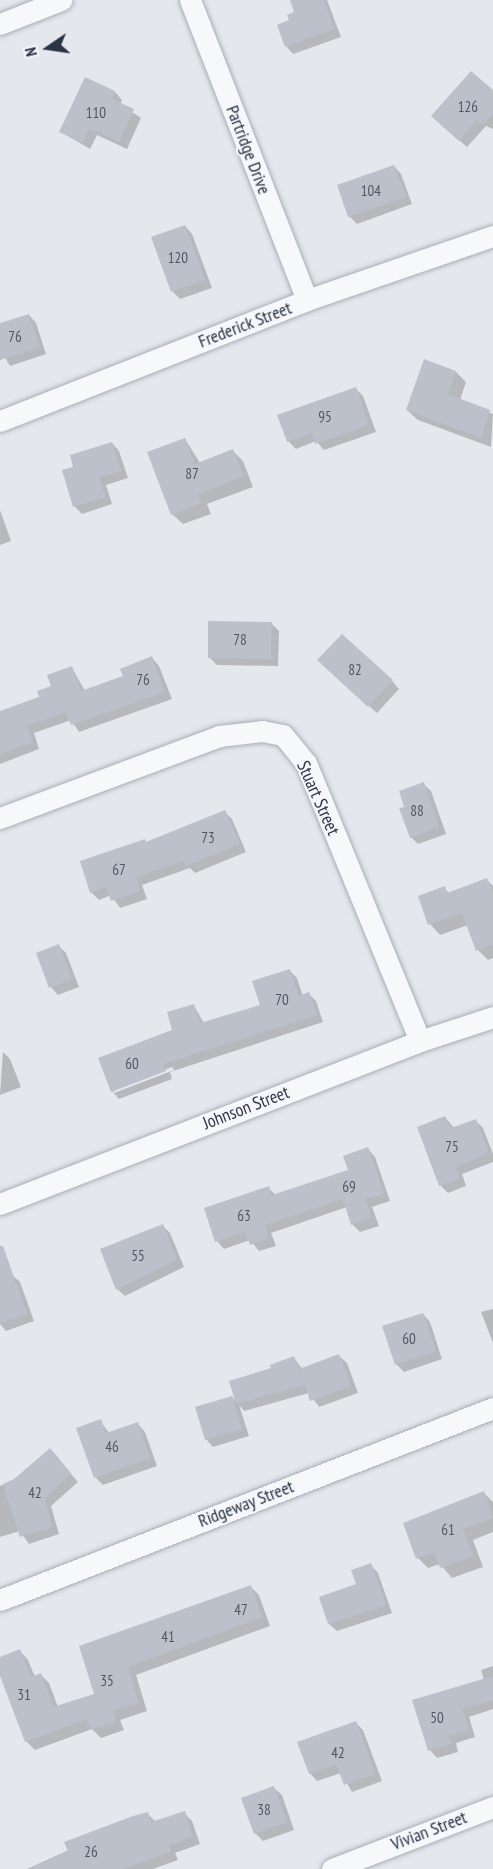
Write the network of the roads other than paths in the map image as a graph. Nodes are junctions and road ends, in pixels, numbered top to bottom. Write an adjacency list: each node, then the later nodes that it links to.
1 (61, 0): 3 (street)
2 (190, 0): 5 (street, Partridge Drive)
3 (0, 24)
4 (493, 236): 5 (street, Frederick Street)
5 (307, 300): 6 (street, Frederick Street)
6 (0, 421)
7 (0, 818): 9 (street, Stuart Street)
8 (493, 1017): 9 (street, Johnson Street)
9 (420, 1041): 10 (street, Johnson Street)
10 (0, 1204)
11 (493, 1408): 12 (street, Ridgeway Street)
12 (0, 1600)
13 (493, 1807): 14 (street, Vivian Street)
14 (332, 1869)

